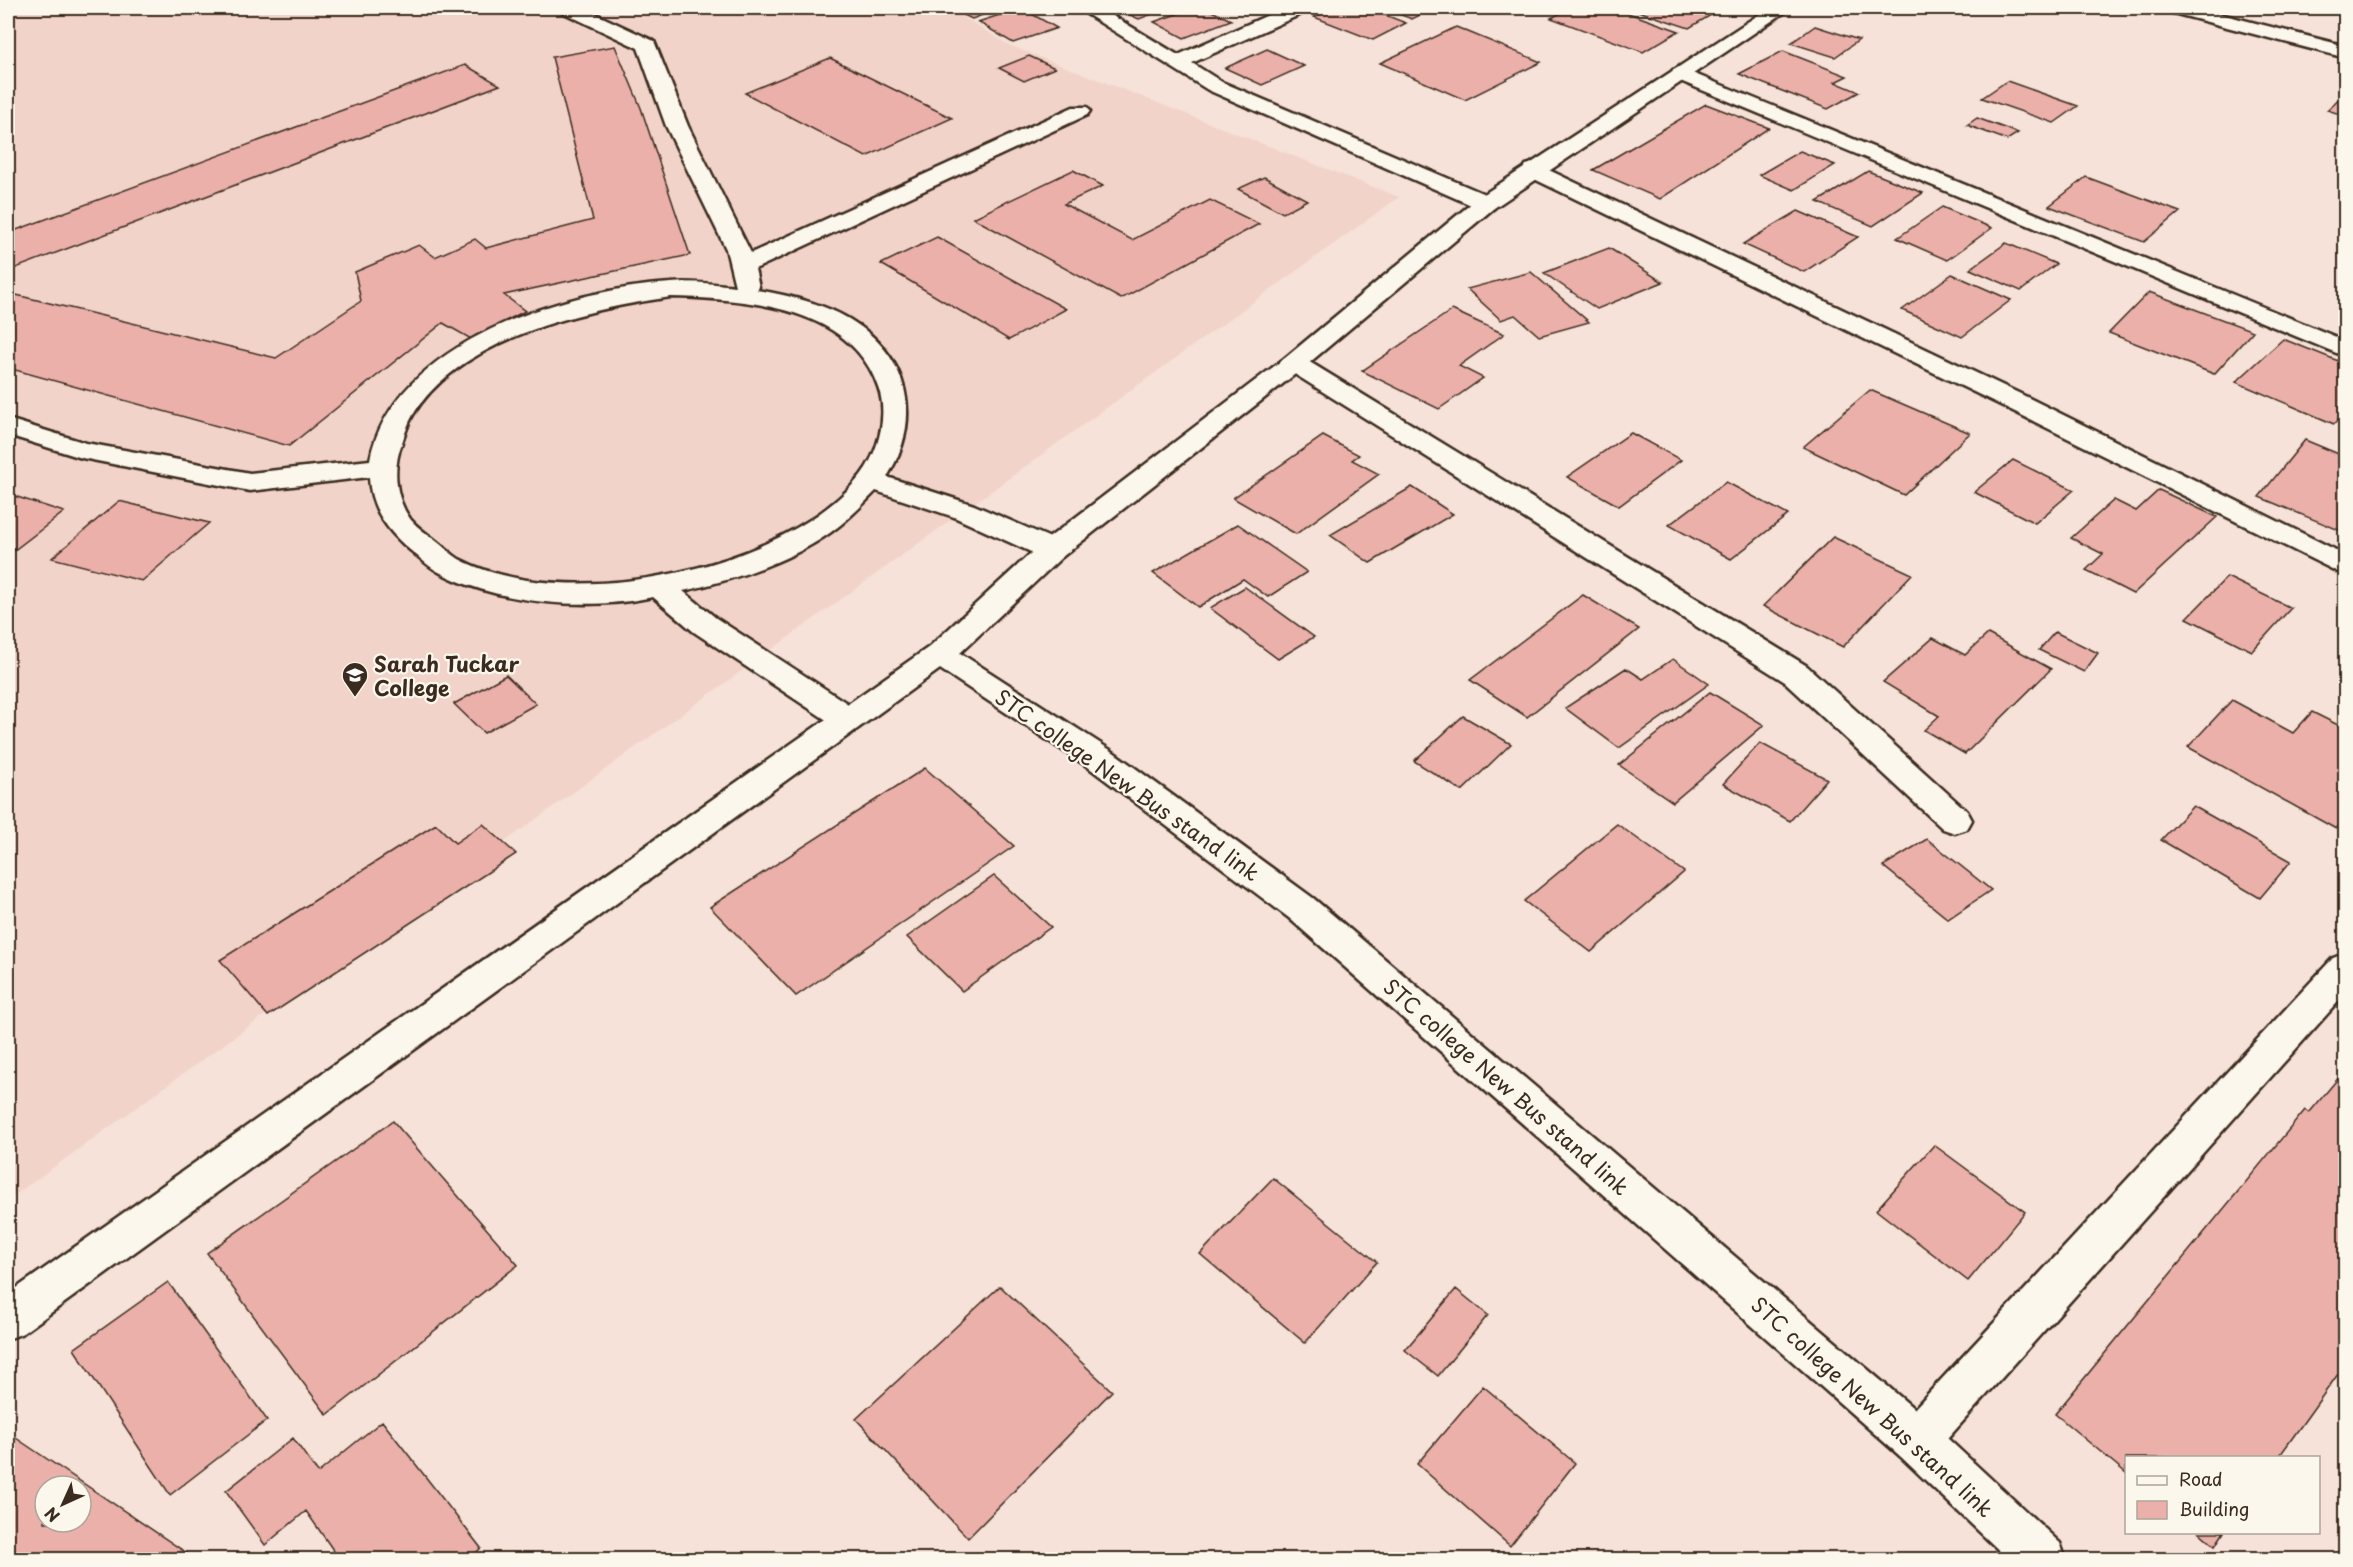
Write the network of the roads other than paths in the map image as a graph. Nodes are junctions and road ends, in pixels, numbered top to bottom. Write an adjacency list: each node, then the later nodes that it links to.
1 (569, 8): 12 (street)
2 (1087, 8): 7 (street)
3 (1299, 8): 7 (street)
4 (1781, 8): 8 (street)
5 (2176, 8): 6 (street)
6 (2346, 52)
7 (1176, 63): 11 (street)
8 (1680, 74): 10 (street); 14 (street)
9 (1080, 111): 12 (street)
10 (1534, 170): 11 (street); 20 (street)
11 (1486, 204): 15 (street)
12 (742, 266): 13 (street)
13 (749, 294): 17 (street); 18 (street)
14 (2346, 350)
15 (1294, 363): 19 (street); 24 (street)
16 (8, 427): 17 (street)
17 (381, 467): 21 (street)
18 (871, 481): 19 (street); 21 (street)
19 (1052, 550): 22 (street)
20 (2346, 567)
21 (661, 588): 23 (street)
22 (940, 654): 23 (street); 27 (street, STC college New Bus stand link)
23 (848, 719): 26 (street)
24 (1955, 820)
25 (2346, 968): 27 (street)
26 (8, 1318)
27 (1916, 1440): 28 (street, STC college New Bus stand link)
28 (2043, 1560)

